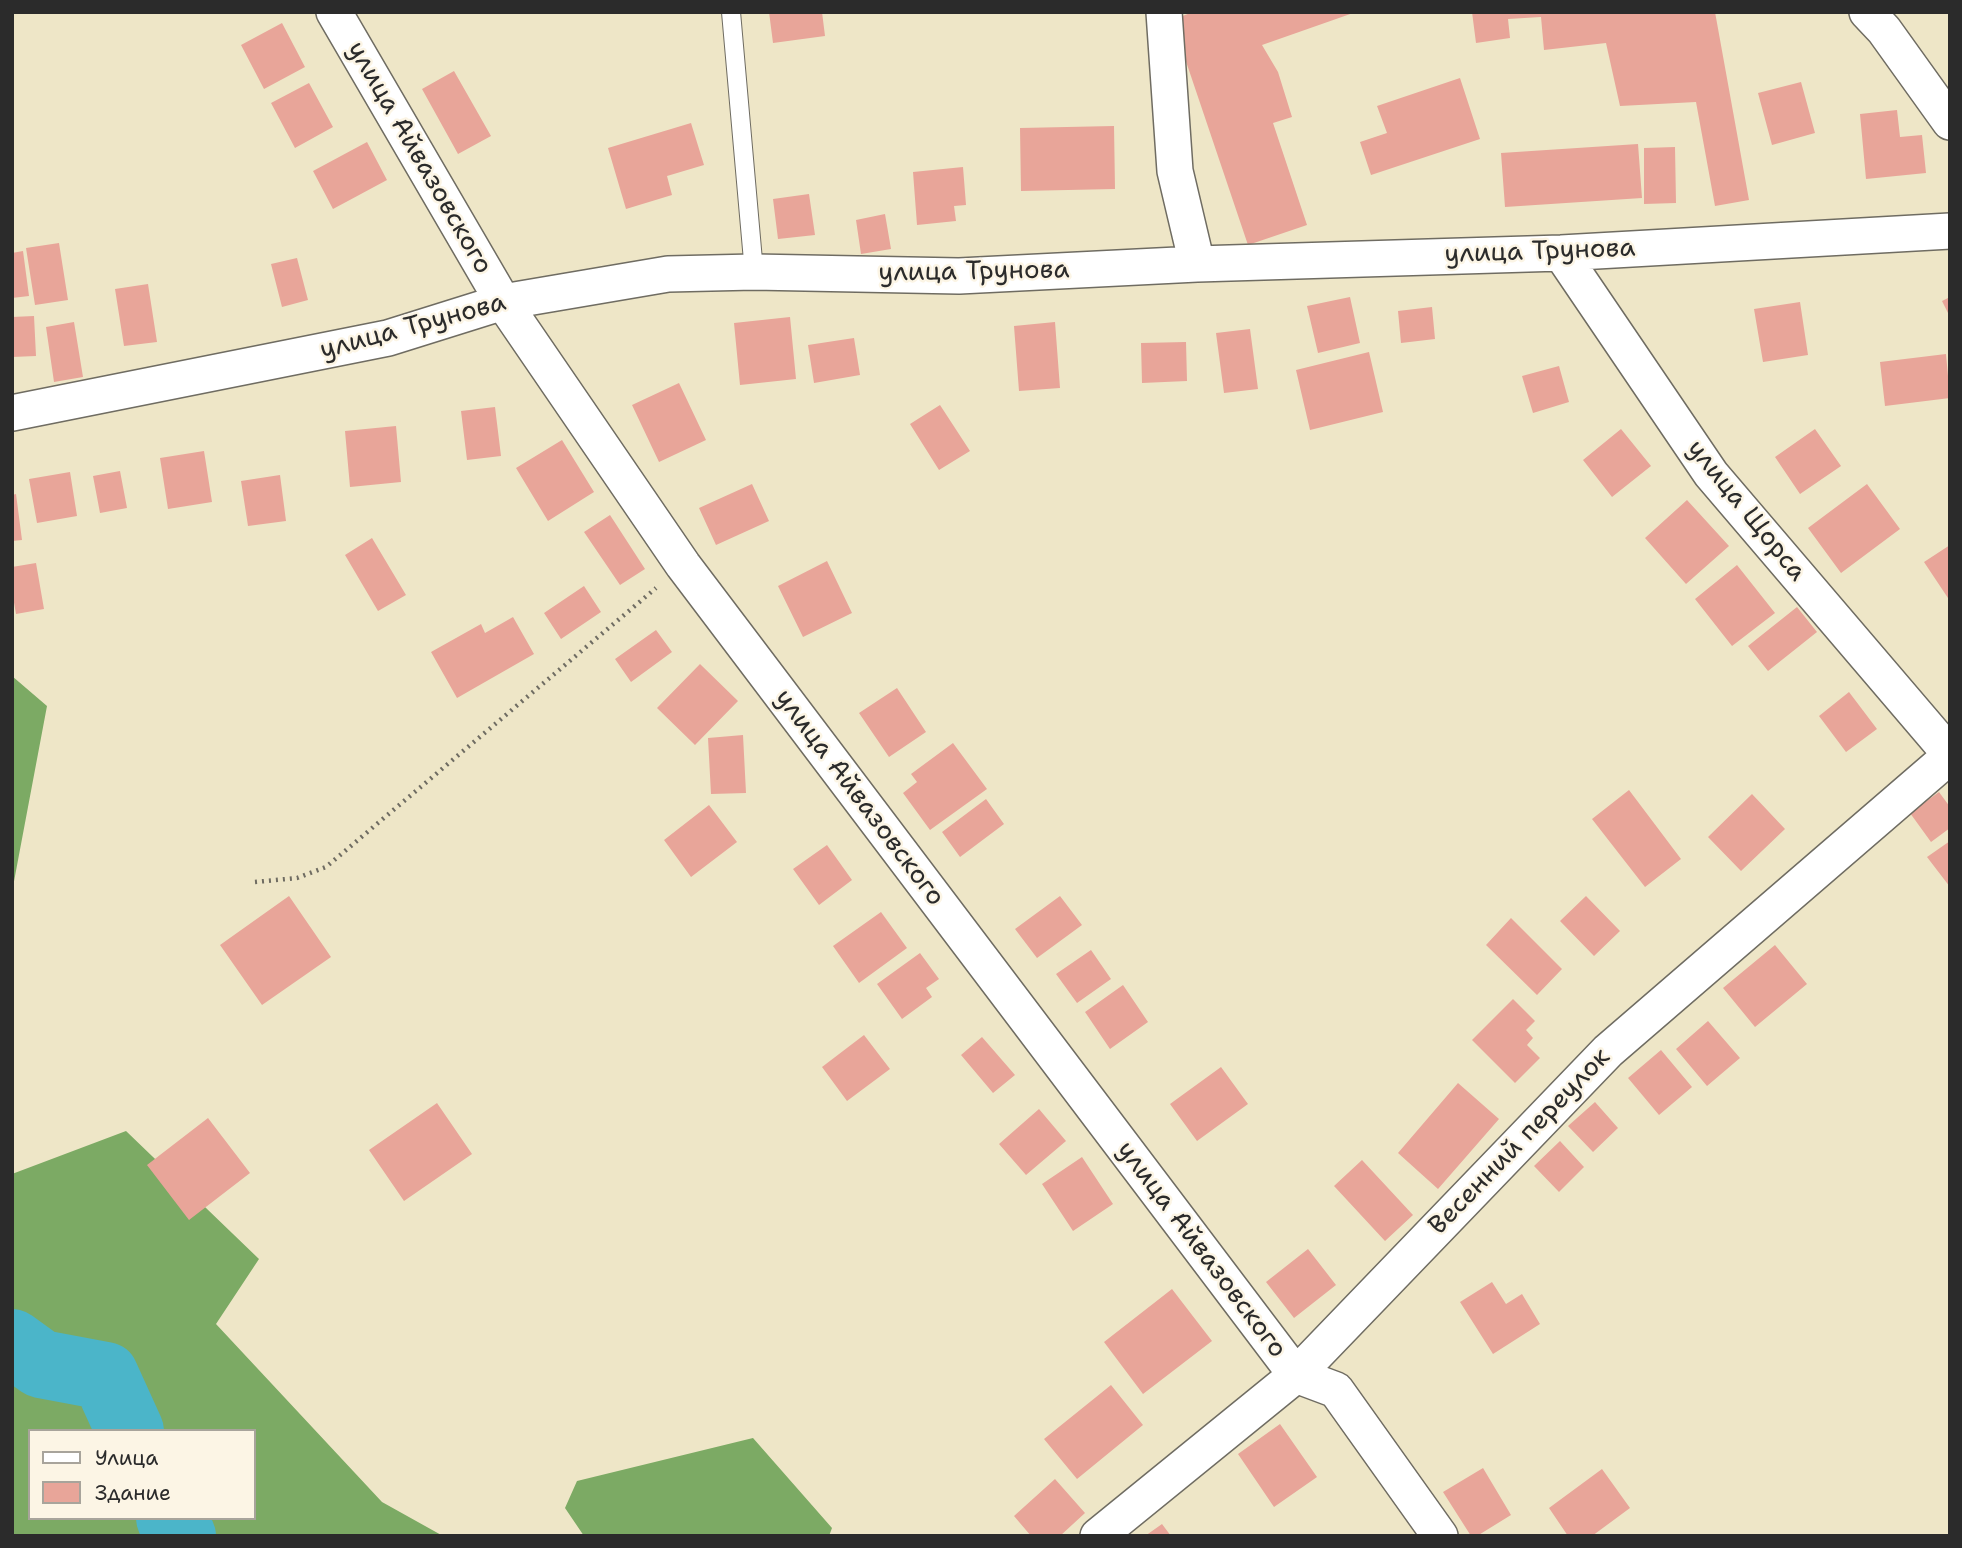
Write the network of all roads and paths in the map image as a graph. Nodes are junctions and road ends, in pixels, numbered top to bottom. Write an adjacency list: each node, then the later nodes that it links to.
1 (334, 12): 10 (street, улица Айвазовского)
2 (731, 12): 9 (lane)
3 (1164, 12): 8 (street)
4 (1867, 12): 5 (street)
5 (1950, 122)
6 (1950, 232): 7 (street, улица Трунова)
7 (1560, 253): 8 (street, улица Трунова); 13 (street, улица Щорса)
8 (1197, 264): 9 (street, улица Трунова)
9 (754, 272): 10 (street, улица Трунова)
10 (503, 302): 11 (street, улица Трунова); 12 (street, улица Айвазовского)
11 (12, 413)
12 (683, 565): 14 (path); 15 (street, улица Айвазовского)
13 (1950, 755): 15 (street, Весенний переулок)
14 (255, 882)
15 (1296, 1375): 16 (street, Весенний переулок); 17 (street, улица Айвазовского)
16 (1098, 1536)
17 (1440, 1536)

